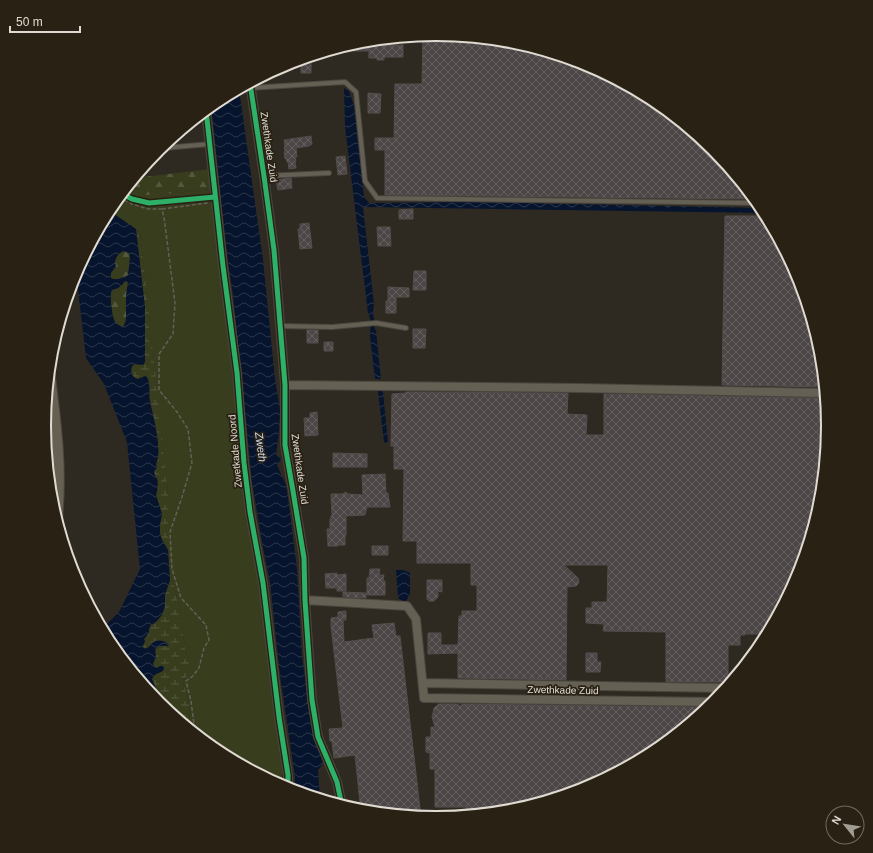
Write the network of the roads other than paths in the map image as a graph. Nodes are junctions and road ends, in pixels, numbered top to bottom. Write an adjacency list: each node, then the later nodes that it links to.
1 (259, 85): 8 (lane)
2 (252, 89): 7 (street, Zwethkade Zuid)
3 (207, 117): 4 (street, Zwetkade Noord)
4 (210, 144): 5 (lane); 19 (street, Zwetkade Noord)
5 (171, 147)
6 (328, 173): 7 (lane)
7 (264, 176): 9 (street, Zwethkade Zuid)
8 (750, 203)
9 (280, 326): 10 (lane); 11 (street, Zwethkade Zuid)
10 (406, 328)
11 (285, 385): 12 (street); 15 (street, Zwethkade Zuid)
12 (820, 393)
13 (52, 401): 14 (main road)
14 (57, 498)
15 (305, 600): 16 (street, Zwethkade Zuid); 20 (street, Zwethkade Zuid)
16 (423, 683): 17 (street, Zwethkade Zuid); 18 (street, Zwethkade Zuid)
17 (719, 688)
18 (706, 702)
19 (288, 783)
20 (340, 800)

